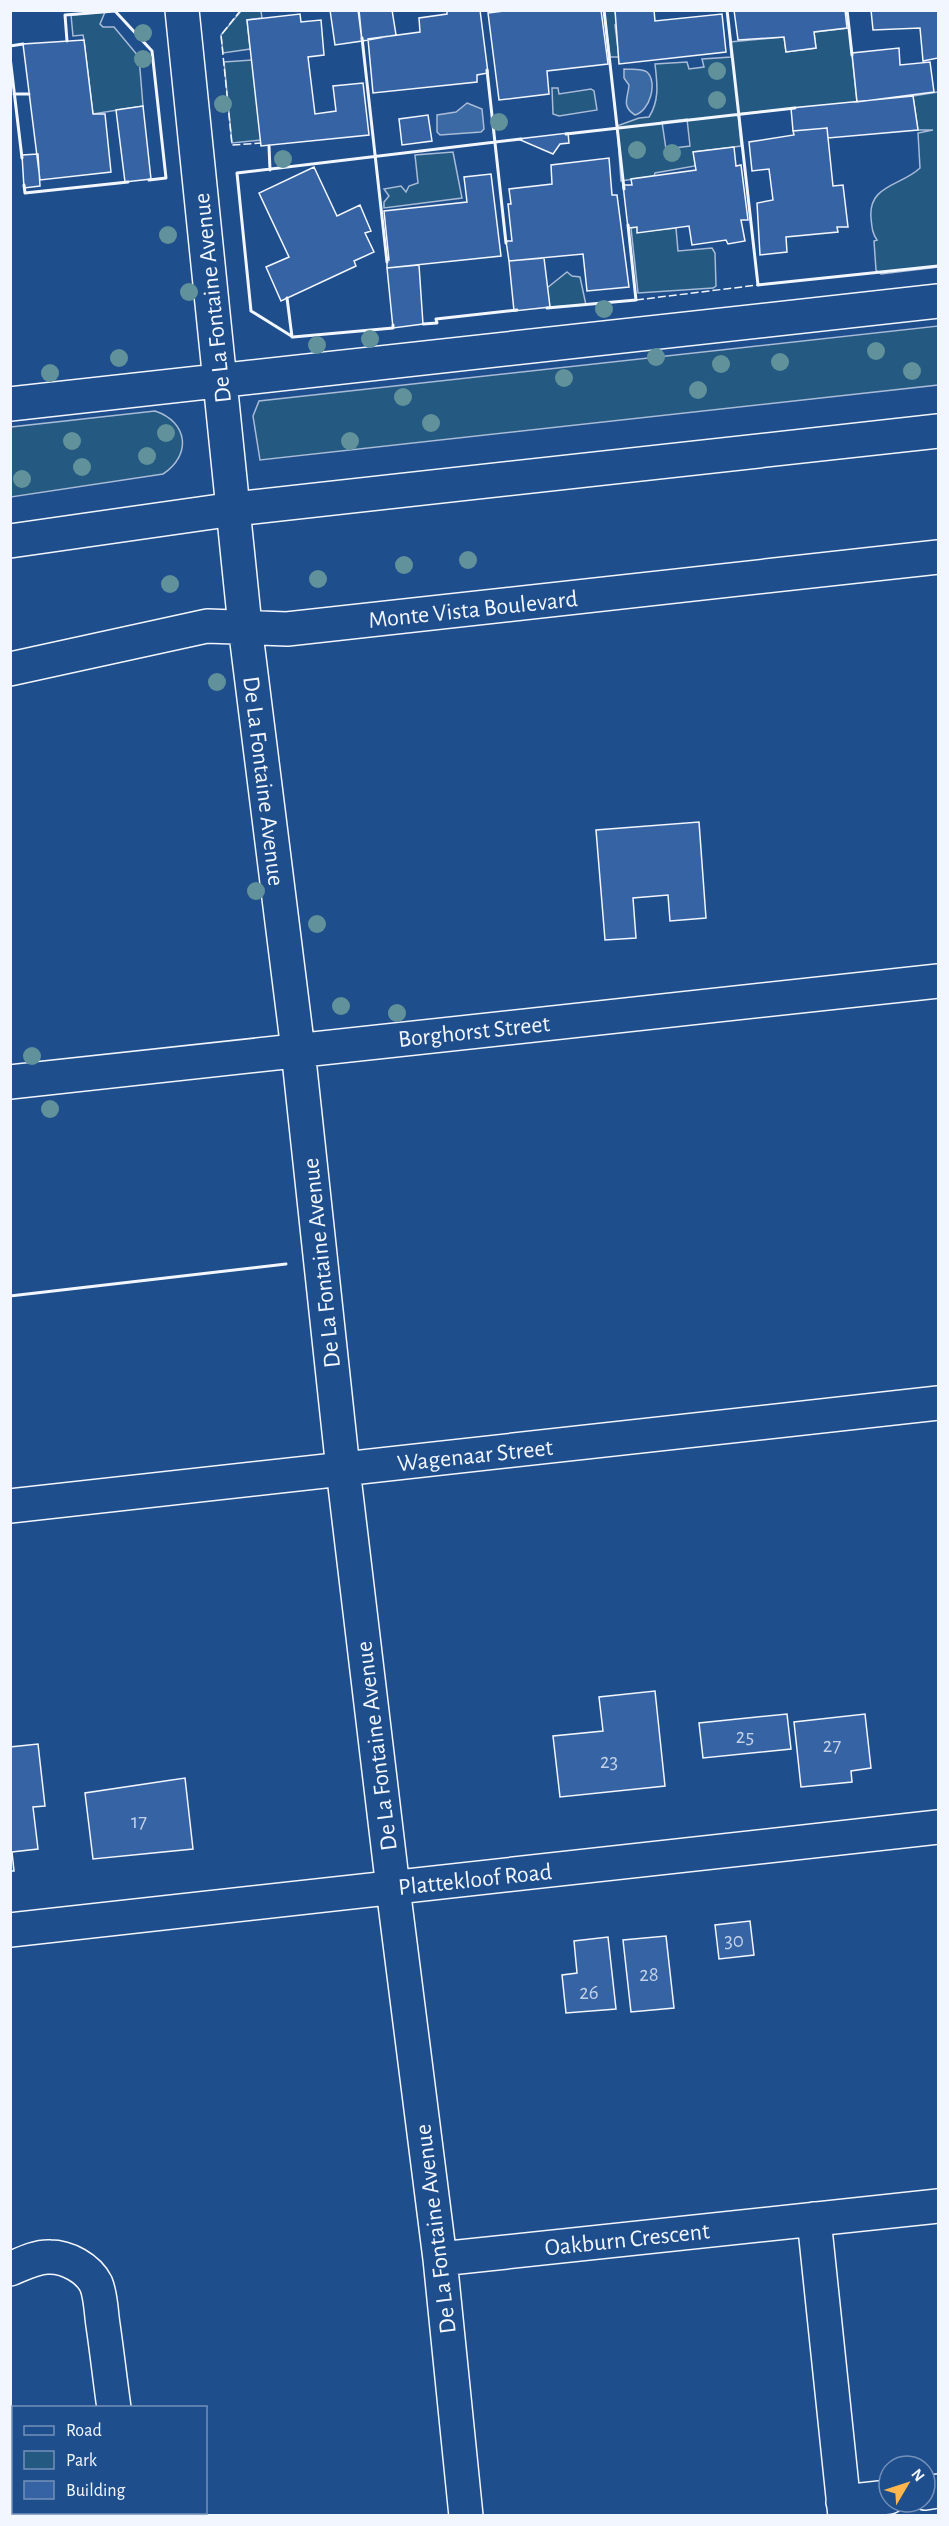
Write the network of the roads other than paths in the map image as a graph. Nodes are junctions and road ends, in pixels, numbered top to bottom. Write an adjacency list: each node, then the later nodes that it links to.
1 (182, 10): 3 (street, De La Fontaine Avenue)
2 (939, 301): 3 (street)
3 (221, 380): 4 (street); 6 (street, De La Fontaine Avenue)
4 (10, 404)
5 (939, 431): 6 (street)
6 (234, 509): 7 (street); 9 (street, De La Fontaine Avenue)
7 (10, 542)
8 (939, 557): 9 (street, Monte Vista Boulevard)
9 (245, 626): 10 (street, Monte Vista Boulevard); 12 (street, De La Fontaine Avenue)
10 (10, 669)
11 (939, 981): 12 (street, Borghorst Street)
12 (298, 1050): 13 (street, Borghorst Street); 15 (street, De La Fontaine Avenue)
13 (10, 1082)
14 (939, 1403): 15 (street, Wagenaar Street)
15 (343, 1469): 16 (street, Wagenaar Street); 18 (street, De La Fontaine Avenue)
16 (10, 1506)
17 (939, 1827): 18 (street, Plattekloof Road)
18 (393, 1888): 19 (street, Plattekloof Road); 22 (street, De La Fontaine Avenue)
19 (10, 1930)
20 (939, 2206): 21 (street, Oakburn Crescent)
21 (814, 2219): 22 (street, Oakburn Crescent); 26 (street)
22 (440, 2259): 27 (street, De La Fontaine Avenue)
23 (10, 2270): 24 (street)
24 (114, 2406)
25 (877, 2500): 26 (street)
26 (844, 2509)
27 (466, 2516)

